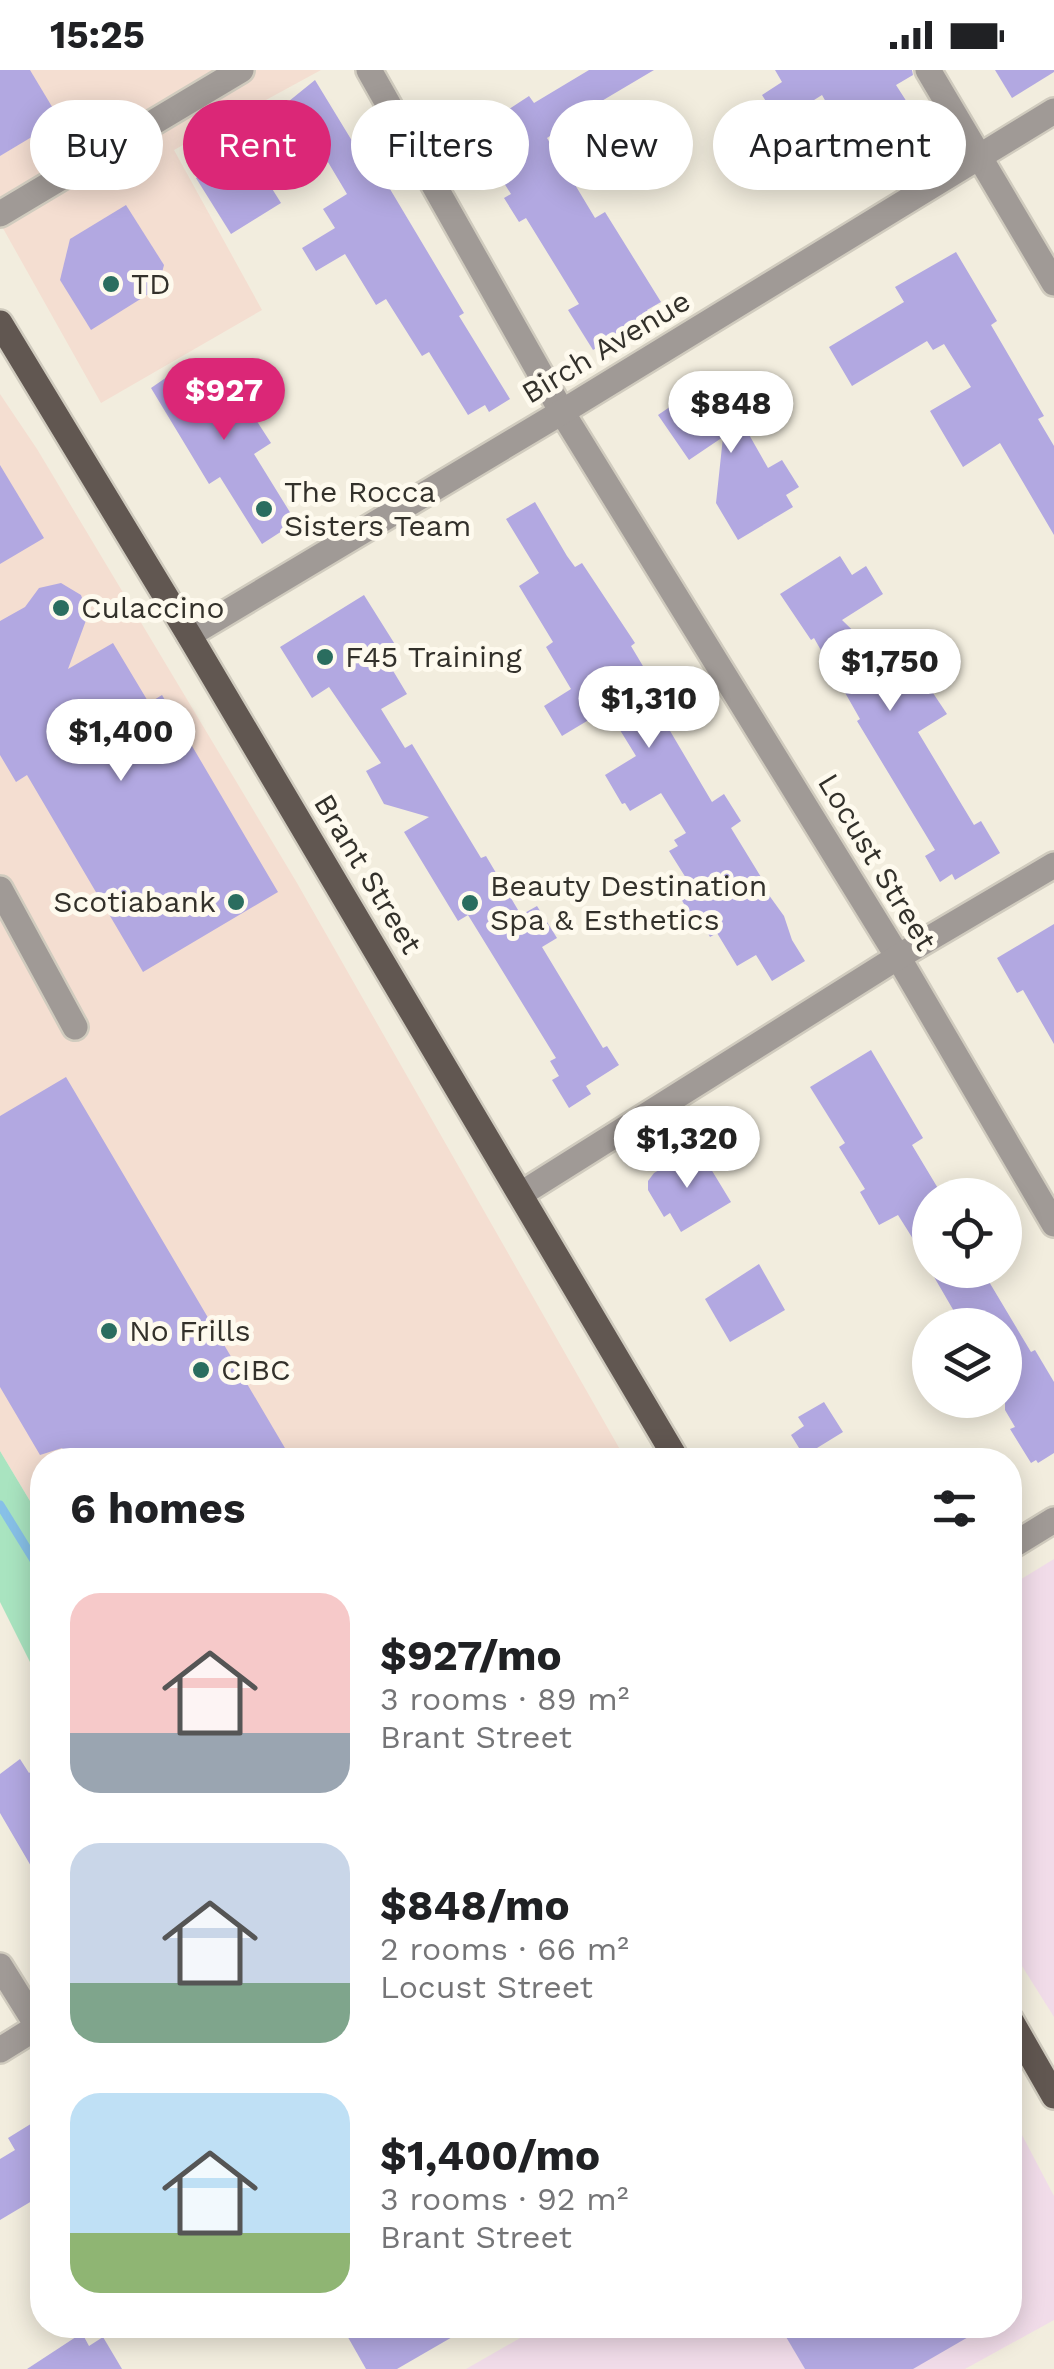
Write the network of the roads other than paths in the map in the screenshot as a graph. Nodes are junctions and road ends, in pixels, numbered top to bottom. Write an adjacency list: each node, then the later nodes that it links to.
1 (241, 70): 6 (street)
2 (369, 70): 9 (street, Locust Street)
3 (928, 70): 5 (street)
4 (1054, 111): 5 (street, Birch Avenue)
5 (978, 156): 7 (street); 9 (street, Birch Avenue)
6 (0, 214)
7 (1054, 283)
8 (0, 323): 10 (main road, Brant Street)
9 (562, 412): 10 (street, Birch Avenue); 13 (street, Locust Street)
10 (189, 634): 15 (main road, Brant Street)
11 (1054, 864): 13 (street)
12 (0, 890): 14 (street)
13 (898, 958): 15 (street); 16 (street, Locust Street)
14 (75, 1027)
15 (521, 1194): 17 (main road, Brant Street)
16 (1054, 1224)
17 (670, 1448)
18 (1054, 1520): 19 (street)
19 (1022, 1540)
20 (0, 1966): 21 (street)
21 (30, 2011)
22 (30, 2032): 24 (street)
23 (1022, 2041): 25 (main road)
24 (0, 2050)
25 (1054, 2096)

